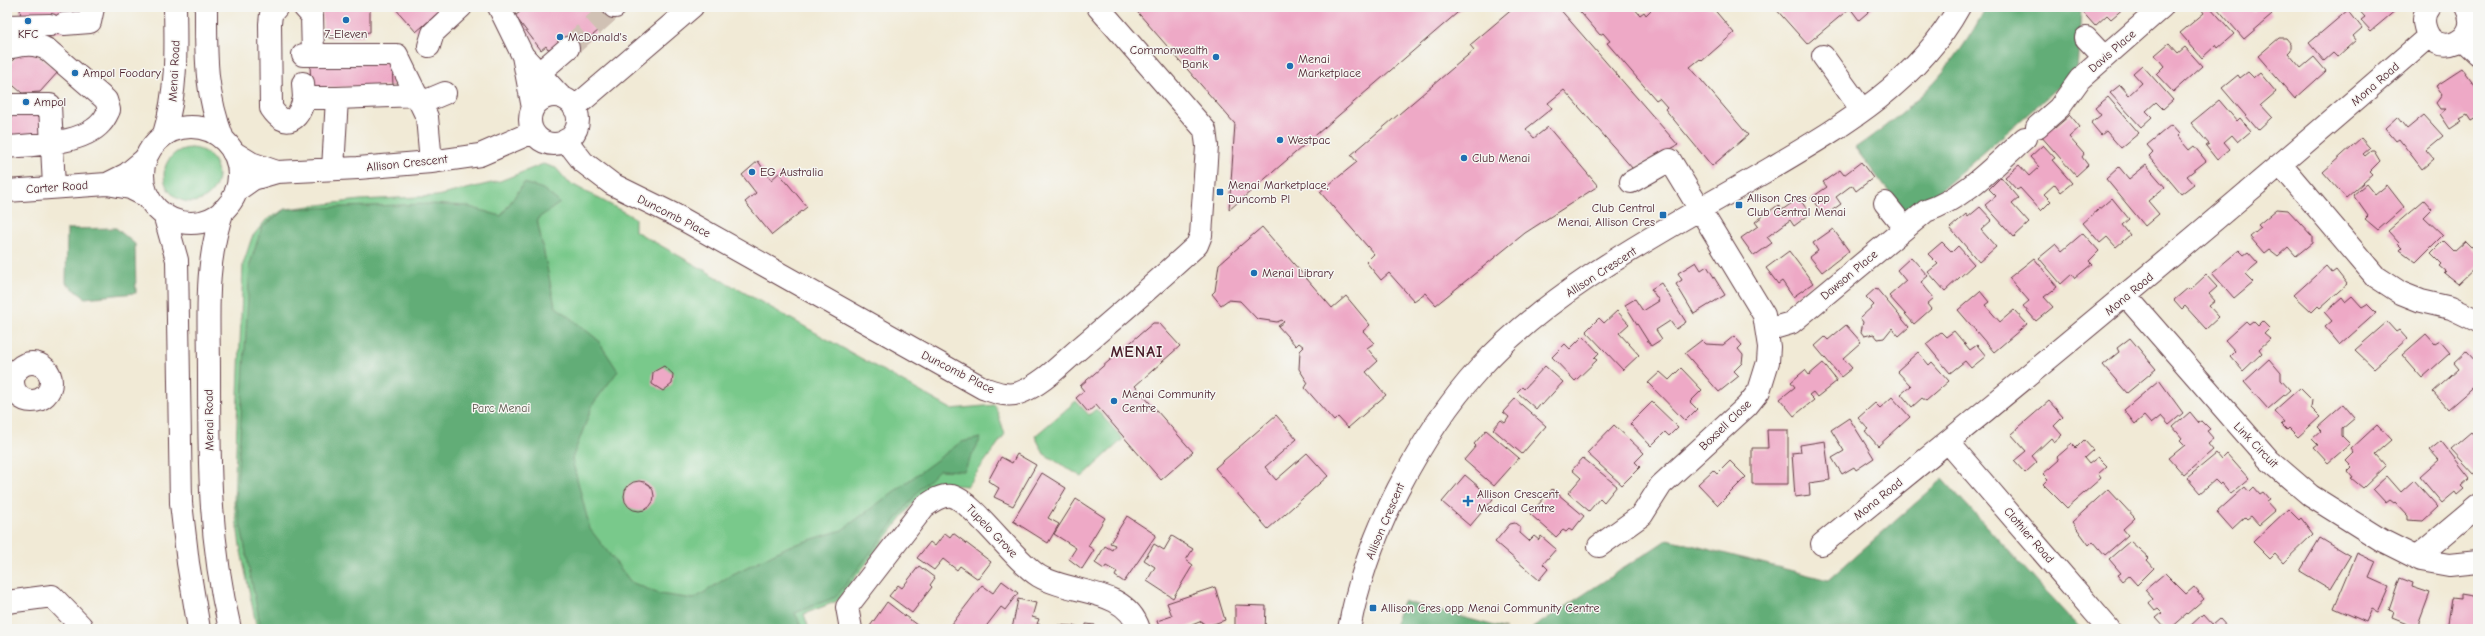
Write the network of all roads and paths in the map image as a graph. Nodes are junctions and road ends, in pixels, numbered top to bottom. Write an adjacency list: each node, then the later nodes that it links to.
1 (175, 7): 34 (street, Menai Road)
2 (206, 7): 37 (street)
3 (277, 7): 26 (street)
4 (304, 7): 27 (street)
5 (461, 7): 17 (street)
6 (499, 7): 21 (street)
7 (1098, 7): 35 (street, Duncomb Place)
8 (1959, 7): 31 (street, Allison Crescent)
9 (2162, 7): 23 (street, Davis Place)
10 (2429, 7): 15 (street)
11 (2466, 7): 18 (street)
12 (93, 8): 14 (street)
13 (687, 9): 28 (street)
14 (7, 26)
15 (2429, 36): 18 (street); 41 (street, Mona Road)
16 (2086, 38): 23 (street)
17 (428, 46)
18 (2470, 47)
19 (7, 48): 36 (street)
20 (568, 48): 24 (street)
21 (523, 56): 24 (street); 30 (street)
22 (1823, 56): 31 (street)
23 (2104, 57): 33 (street, Davis Place)
24 (539, 73): 28 (street)
25 (445, 93): 27 (street)
26 (337, 98): 27 (street); 42 (street)
27 (419, 99): 40 (street)
28 (568, 102): 30 (street); 35 (street)
29 (7, 104): 36 (street)
30 (533, 108): 32 (street)
31 (1862, 110): 52 (street, Allison Crescent)
32 (533, 132): 35 (street); 40 (street, Allison Crescent)
33 (2031, 133): 54 (street, Dawson Place)
34 (164, 134): 37 (street); 39 (street)
35 (566, 140)
36 (50, 143): 38 (street); 46 (street)
37 (228, 146): 43 (street, Allison Crescent); 48 (street)
38 (7, 147)
39 (145, 159): 45 (street, Carter Road); 49 (street)
40 (431, 162): 42 (street, Allison Crescent)
41 (2282, 165): 55 (street, Mona Road); 56 (street)
42 (333, 169): 43 (street, Allison Crescent)
43 (277, 172): 48 (street, Allison Crescent)
44 (1631, 182): 52 (street, Boxsell Close)
45 (107, 184): 46 (street, Carter Road); 49 (street, Carter Road)
46 (54, 187): 47 (street, Carter Road)
47 (7, 191)
48 (236, 191): 51 (street)
49 (148, 197): 53 (street)
50 (1885, 203): 54 (street)
51 (223, 210): 53 (street); 67 (street, Menai Road)
52 (1699, 211): 57 (street, Boxsell Close); 70 (street, Allison Crescent)
53 (164, 214): 66 (street)
54 (1905, 228): 57 (street, Dawson Place)
55 (2126, 296): 58 (street, Mona Road); 62 (street, Link Circuit)
56 (2478, 322)
57 (1767, 330): 61 (street, Boxsell Close)
58 (1948, 442): 60 (street, Mona Road); 71 (street, Clothier Road)
59 (2478, 506): 62 (street)
60 (1822, 544)
61 (1599, 546)
62 (2416, 558): 63 (street, Link Circuit)
63 (2478, 562)
64 (7, 602): 65 (street)
65 (81, 626)
66 (199, 629)
67 (230, 629)
68 (851, 629): 69 (street, Tupelo Grove)
69 (1139, 629)
70 (1349, 629)
71 (2109, 629)

